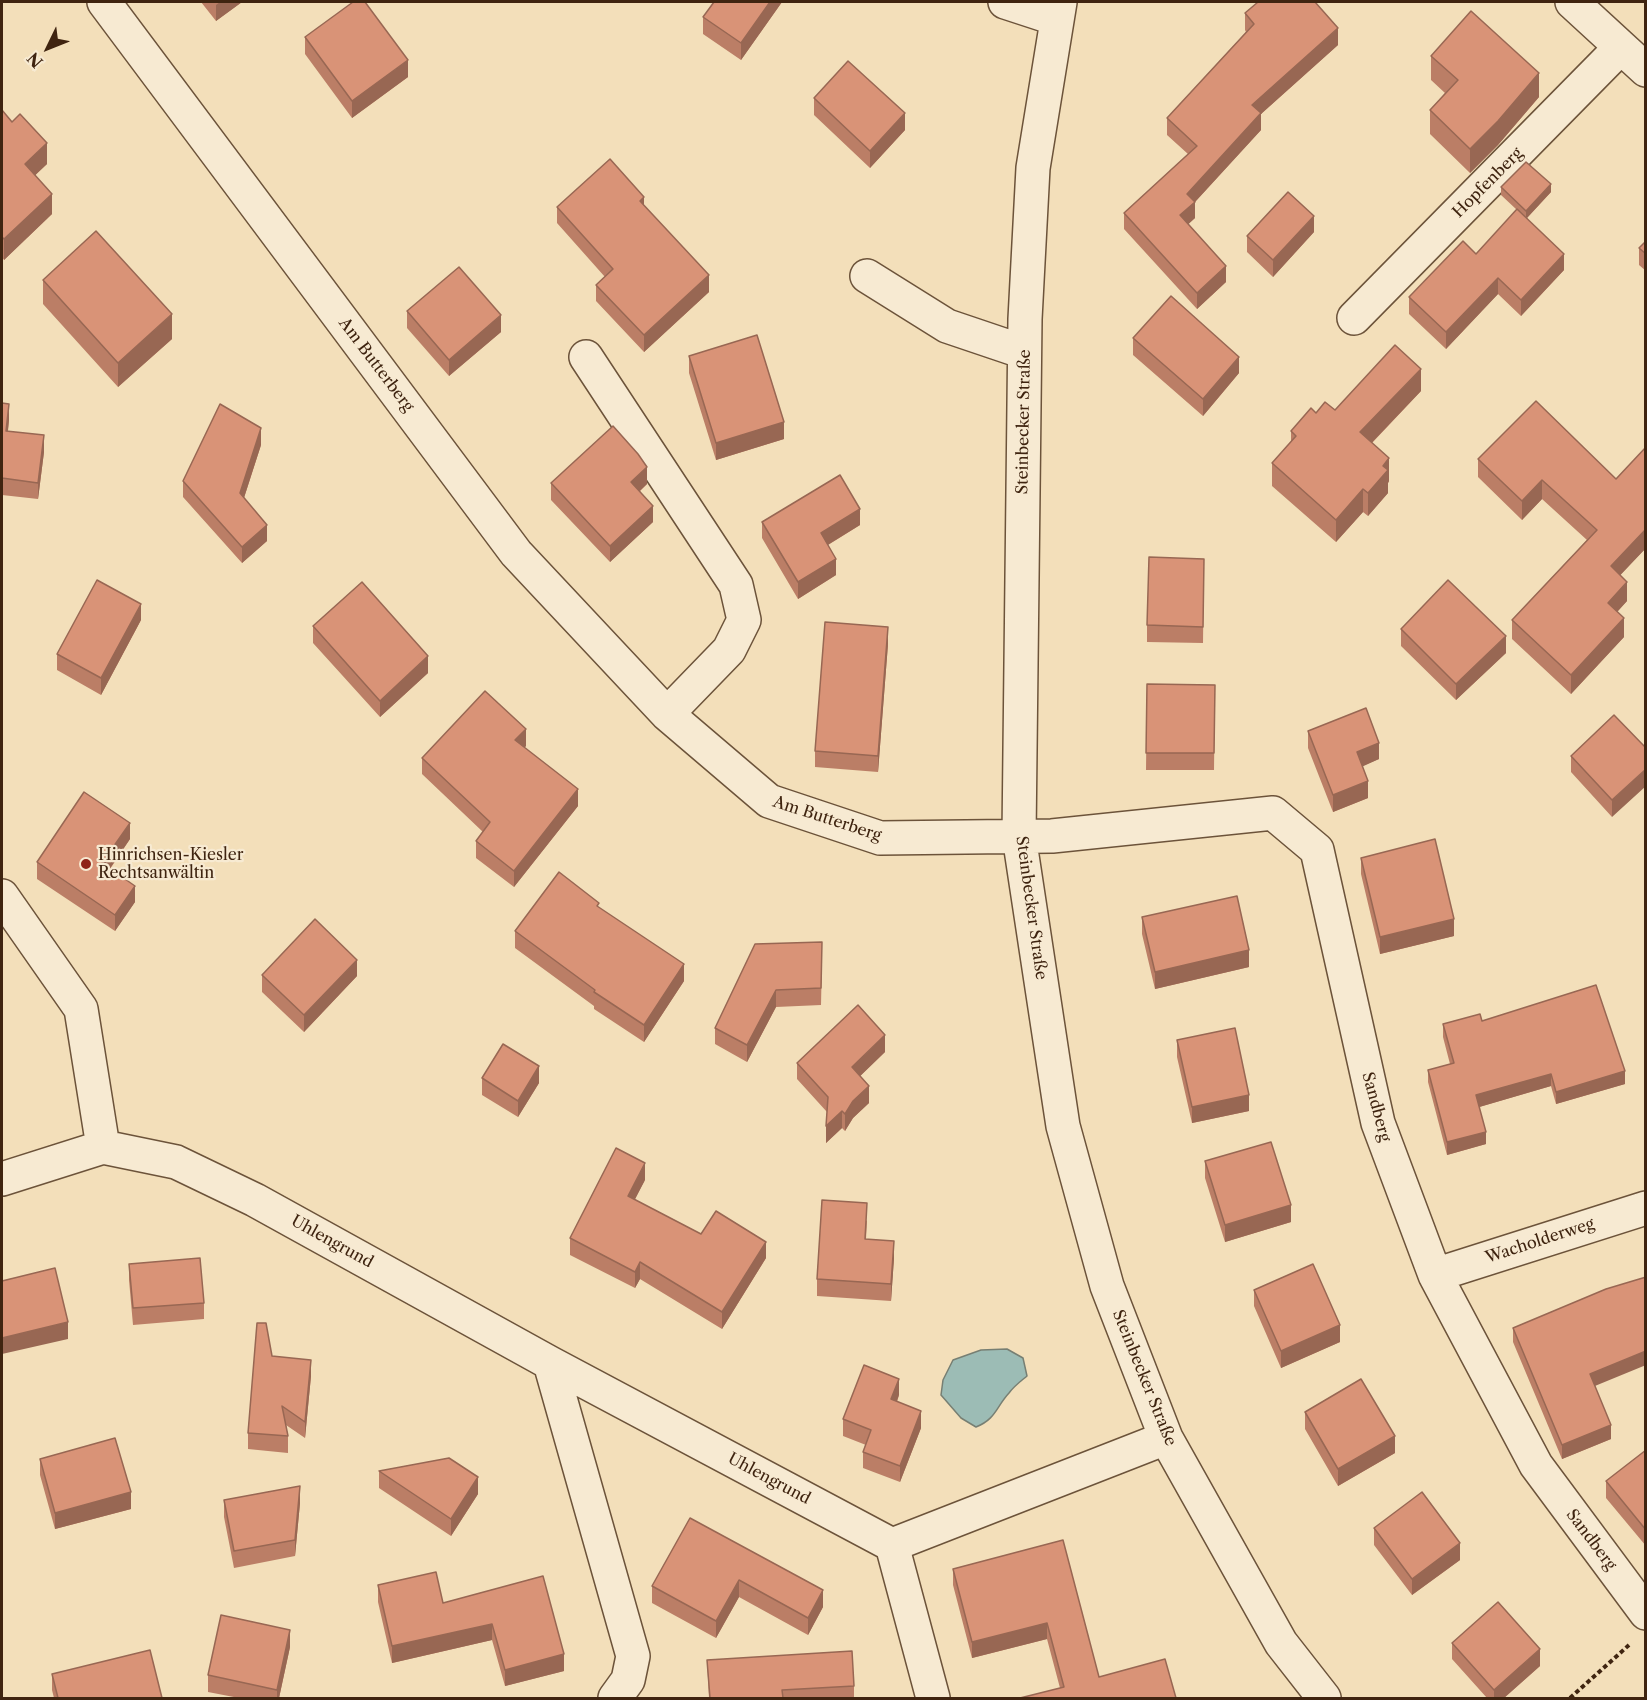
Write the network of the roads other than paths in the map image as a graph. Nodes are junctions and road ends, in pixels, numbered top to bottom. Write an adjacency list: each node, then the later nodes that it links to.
1 (104, 2): 11 (street, Am Butterberg)
2 (1005, 2): 4 (street, Steinbecker Straße)
3 (1572, 2): 5 (street)
4 (1059, 10): 9 (street, Steinbecker Straße)
5 (1621, 47): 6 (street); 8 (street, Hopfenberg)
6 (1646, 70)
7 (867, 276): 9 (street)
8 (1354, 318)
9 (1024, 352): 12 (street, Steinbecker Straße)
10 (586, 357): 11 (street)
11 (667, 714): 12 (street, Am Butterberg)
12 (1019, 836): 17 (street, Sandberg); 19 (street, Steinbecker Straße)
13 (2, 896): 14 (street)
14 (102, 1147): 15 (street, Uhlengrund); 18 (street, Uhlengrund)
15 (2, 1179)
16 (1646, 1208): 17 (street, Wacholderweg)
17 (1435, 1275): 21 (street, Sandberg)
18 (550, 1363): 20 (street, Uhlengrund); 22 (street)
19 (1166, 1438): 20 (street); 24 (street, Steinbecker Straße)
20 (892, 1545): 23 (street)
21 (1641, 1625)
22 (615, 1698)
23 (933, 1698)
24 (1324, 1698)

